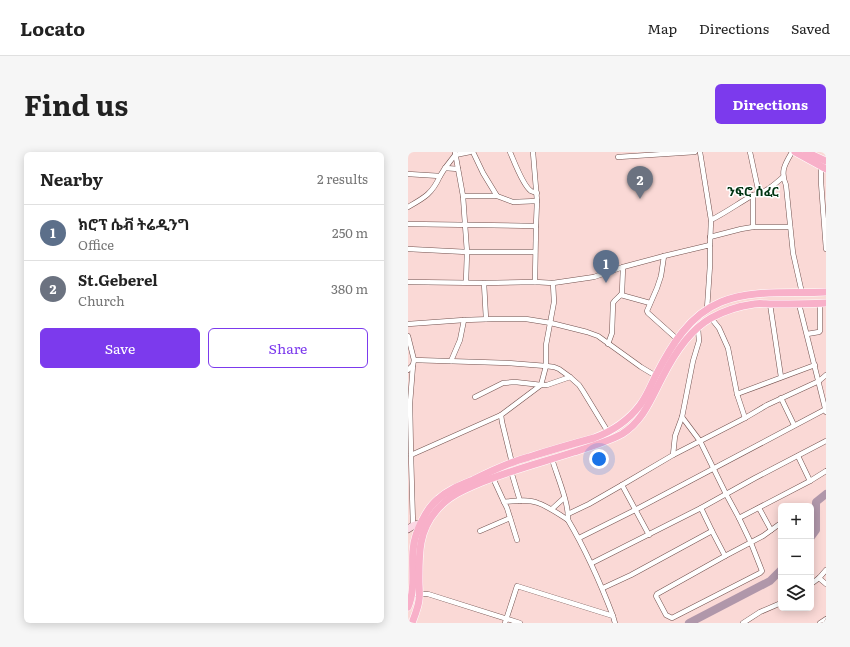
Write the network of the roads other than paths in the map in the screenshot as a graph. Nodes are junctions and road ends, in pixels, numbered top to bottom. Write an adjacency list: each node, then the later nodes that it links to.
1 (471, 152): 10 (street); 21 (street)
2 (510, 152): 18 (street)
3 (533, 152): 18 (street)
4 (695, 152): 11 (street)
5 (700, 152): 25 (street)
6 (750, 152): 19 (street)
7 (792, 152): 17 (street)
8 (795, 152): 12 (main road)
9 (809, 153): 12 (main road)
10 (455, 154): 13 (street); 14 (street)
11 (618, 157)
12 (824, 165): 34 (street)
13 (445, 168): 14 (street); 16 (street)
14 (458, 169): 20 (street)
15 (408, 174): 16 (street)
16 (440, 176): 24 (street)
17 (783, 177): 19 (street); 30 (street)
18 (537, 193): 23 (street)
19 (759, 194): 22 (street)
20 (462, 196): 21 (street); 27 (street)
21 (497, 196): 23 (street)
22 (753, 196): 25 (street); 29 (street)
23 (537, 201): 28 (street)
24 (408, 207)
25 (711, 220): 31 (street)
26 (408, 224): 27 (street)
27 (465, 225): 28 (street); 35 (street)
28 (536, 226): 36 (street)
29 (753, 227): 30 (street); 31 (street)
30 (790, 227): 45 (street)
31 (710, 237): 32 (street)
32 (710, 245): 37 (street); 51 (street)
33 (408, 249): 35 (street)
34 (826, 249)
35 (466, 252): 36 (street); 40 (street)
36 (536, 252): 41 (street)
37 (664, 256): 38 (street); 47 (street)
38 (623, 267): 43 (street); 46 (street)
39 (408, 282): 40 (street)
40 (466, 282): 42 (street)
41 (535, 282): 42 (street); 43 (street)
42 (484, 283): 53 (street)
43 (553, 283): 55 (street)
44 (826, 292): 45 (main road)
45 (802, 293): 51 (main road)
46 (621, 295): 47 (street); 61 (street)
47 (650, 303): 60 (street)
48 (823, 303): 50 (main road); 58 (street)
49 (770, 304): 50 (main road); 52 (main road); 71 (street)
50 (799, 304): 58 (street)
51 (707, 309): 60 (main road)
52 (711, 318): 57 (main road); 74 (street)
53 (486, 319): 54 (street); 55 (street)
54 (464, 320): 56 (street); 63 (street)
55 (551, 323): 61 (street); 66 (street)
56 (408, 324)
57 (698, 328): 79 (street); 88 (main road)
58 (807, 334): 65 (street)
59 (408, 336): 62 (street)
60 (677, 339): 69 (main road)
61 (608, 344): 69 (street)
62 (414, 360): 63 (street); 64 (street)
63 (451, 361): 66 (street)
64 (413, 365): 67 (street); 85 (street)
65 (815, 365): 71 (street); 72 (street)
66 (546, 366): 70 (street); 73 (street)
67 (408, 370)
68 (826, 375): 72 (street)
69 (656, 376): 82 (main road)
70 (570, 377): 73 (street); 82 (street)
71 (781, 377): 74 (street)
72 (818, 381): 76 (street); 77 (street)
73 (541, 386): 75 (street); 78 (street)
74 (737, 394): 80 (street)
75 (475, 397)
76 (781, 398): 80 (street); 81 (street)
77 (826, 410): 81 (street)
78 (501, 415): 85 (street); 89 (street)
79 (682, 417): 83 (street); 86 (street)
80 (745, 418): 83 (street)
81 (794, 425): 90 (street)
82 (608, 432): 89 (main road)
83 (700, 441): 86 (street); 90 (street)
84 (826, 441): 87 (street)
85 (411, 455): 96 (street)
86 (673, 455): 95 (street)
87 (798, 456): 94 (street); 97 (street)
88 (552, 459): 91 (main road); 98 (street)
89 (512, 463): 110 (main road)
90 (714, 468): 97 (street); 104 (street)
91 (511, 471): 93 (main road); 99 (street)
92 (826, 471): 94 (street)
93 (493, 478): 100 (street); 110 (main road)
94 (810, 481): 102 (street)
95 (622, 485): 104 (street); 105 (street)
96 (410, 487): 110 (street)
97 (726, 494): 101 (street); 107 (street)
98 (564, 498): 103 (street); 105 (street)
99 (520, 501): 100 (street); 103 (street)
100 (504, 502): 106 (street)
101 (701, 508): 112 (street); 114 (street)
102 (759, 508): 107 (street); 111 (street)
103 (552, 509): 108 (street)
104 (635, 510): 114 (street); 115 (street)
105 (568, 514): 108 (street)
106 (510, 518): 113 (street); 116 (street)
107 (739, 518): 117 (street)
108 (568, 520): 115 (street)
109 (778, 525): 111 (street)
110 (417, 526): 125 (main road)
111 (771, 530): 117 (street)
112 (712, 531): 118 (street); 124 (street)
113 (480, 532)
114 (649, 535): 119 (street)
115 (579, 538): 119 (street)
116 (517, 540)
117 (751, 543): 118 (street); 118 (street)
118 (725, 556)
119 (592, 563): 124 (street)
120 (826, 570): 121 (street)
121 (819, 578): 122 (street); 123 (street)
122 (814, 582)
123 (826, 584)
124 (603, 588): 128 (street)
125 (413, 594): 127 (main road); 130 (street); 131 (main road)
126 (778, 604): 134 (street)
127 (408, 607)
128 (613, 616): 130 (street); 133 (street)
129 (826, 619): 135 (street)
130 (505, 621): 132 (street)
131 (412, 623)
132 (520, 623)
133 (615, 623)
134 (743, 623)
135 (820, 623)

